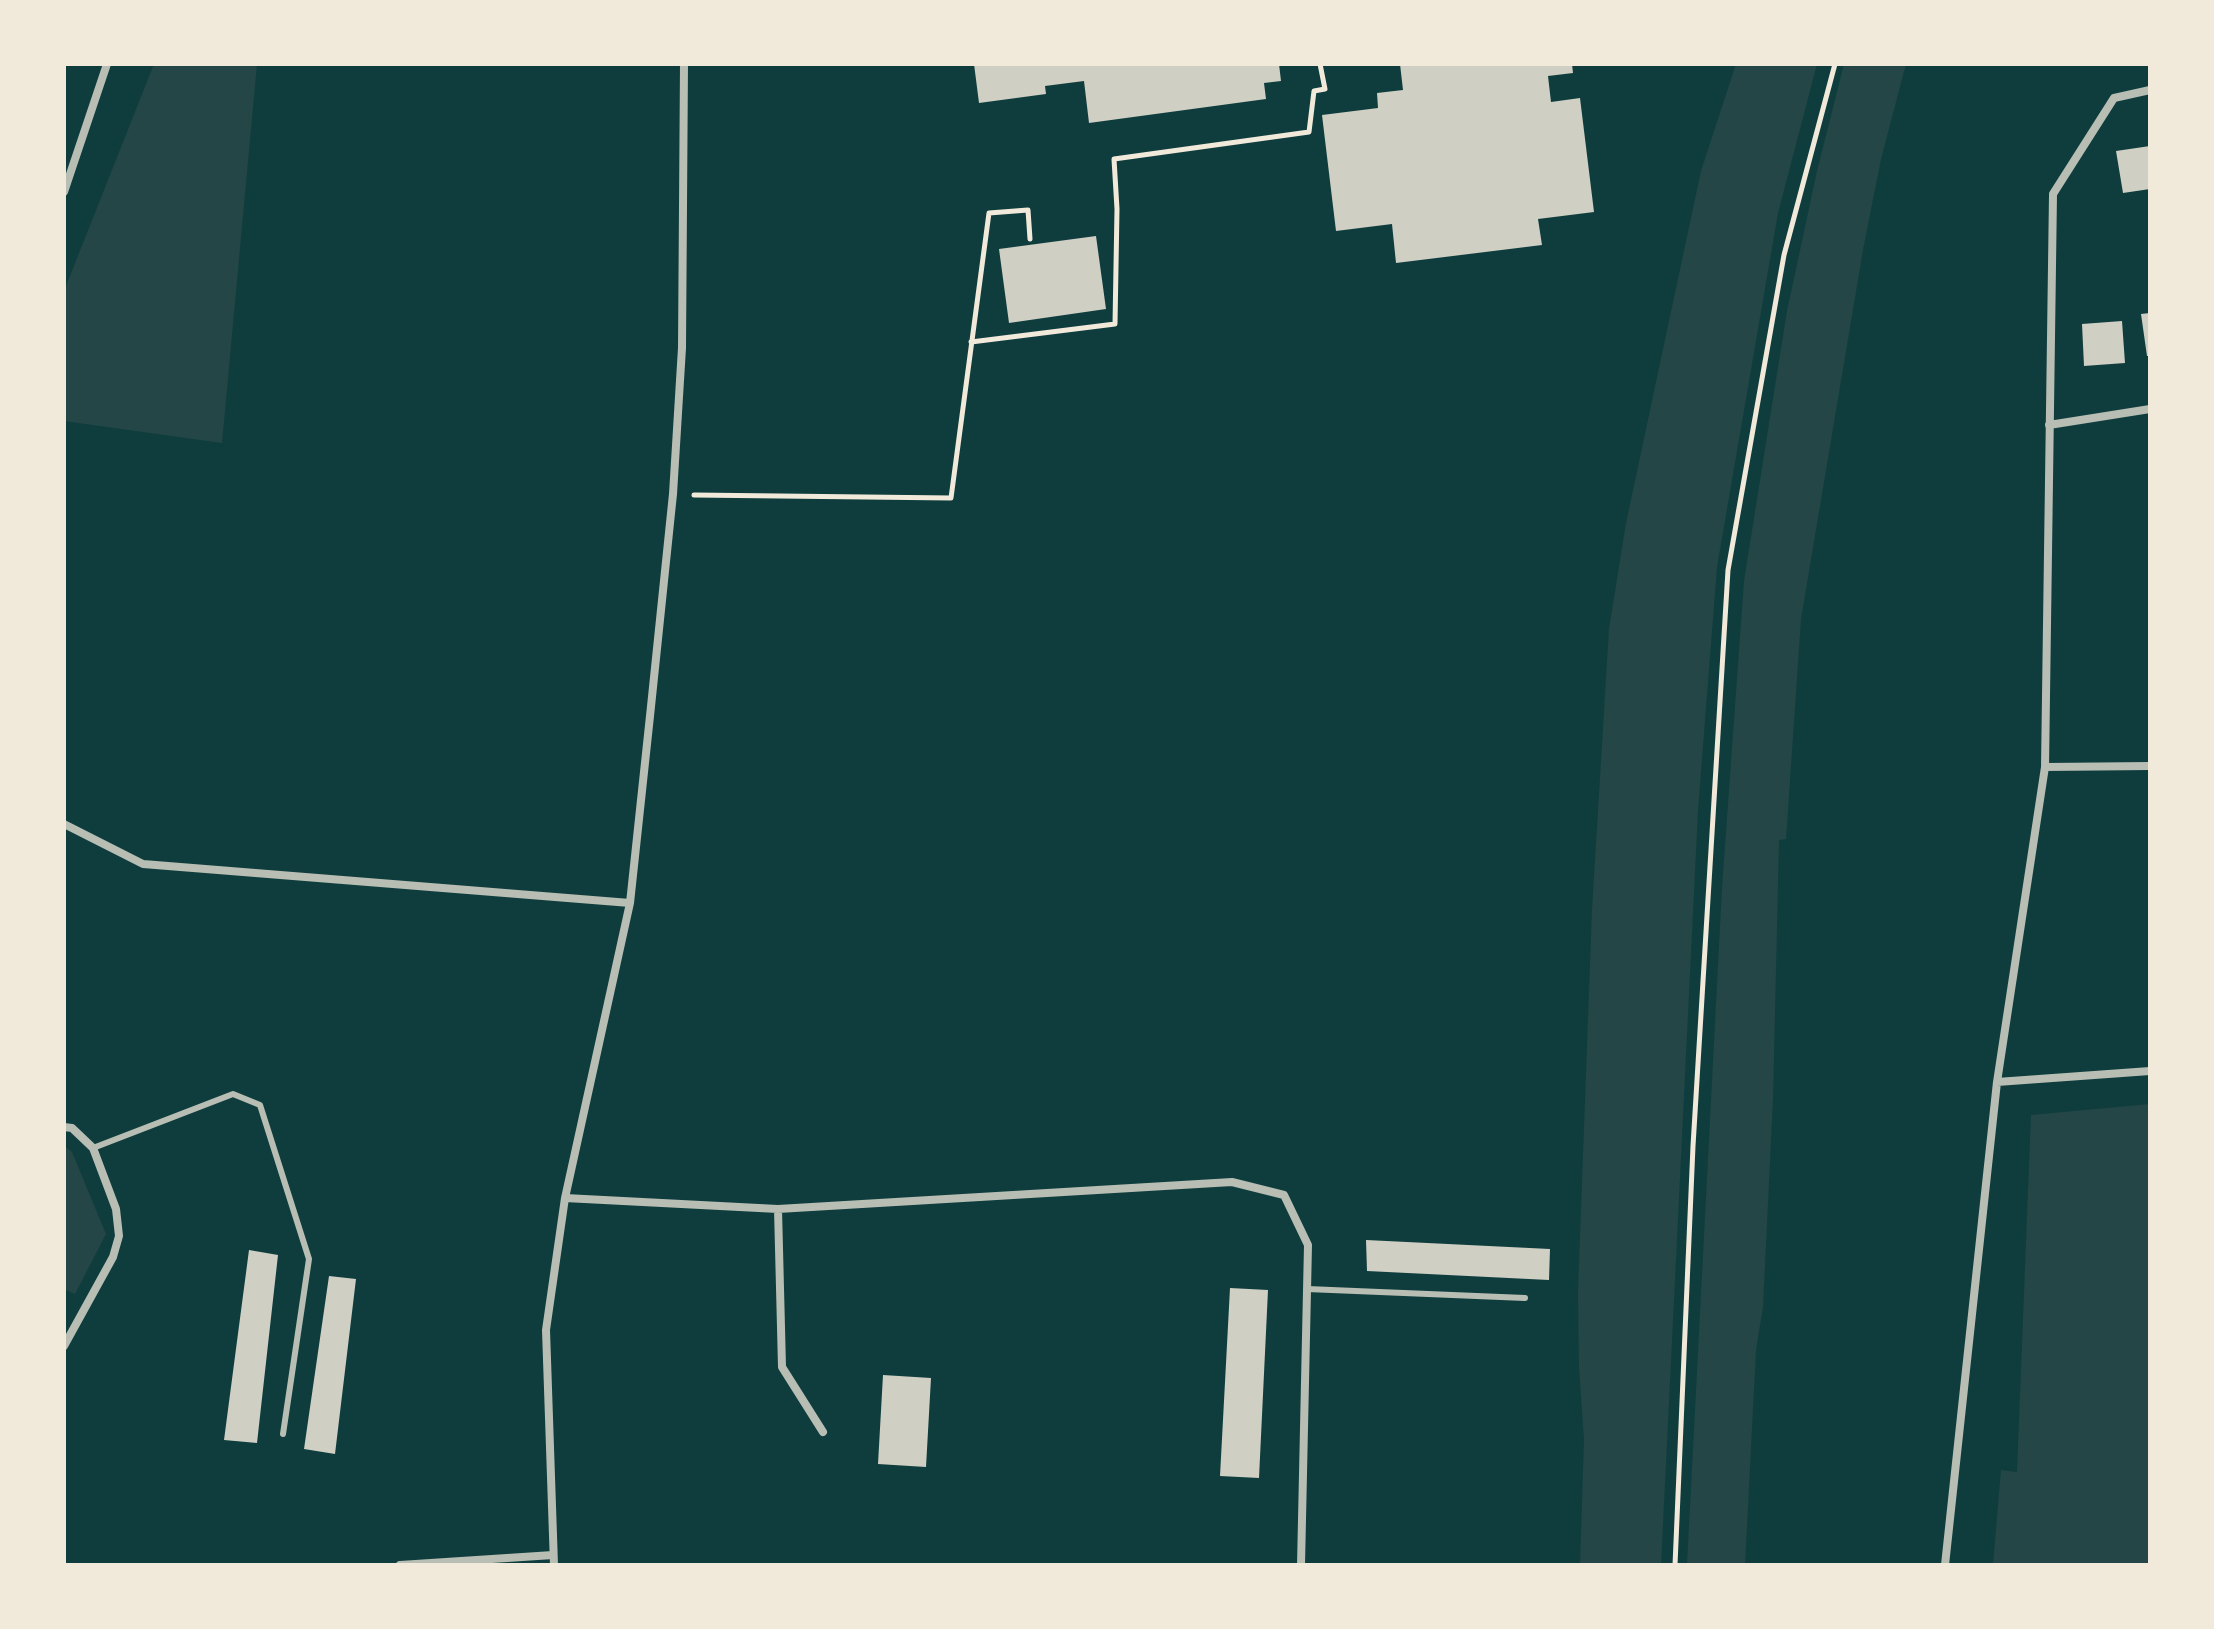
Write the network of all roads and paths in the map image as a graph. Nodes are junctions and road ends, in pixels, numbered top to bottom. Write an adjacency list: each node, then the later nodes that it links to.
1 (107, 64): 6 (street)
2 (684, 64): 11 (street)
3 (1320, 64): 8 (path)
4 (1835, 64): 30 (path)
5 (2150, 90): 10 (street)
6 (64, 192)
7 (1030, 239): 8 (path)
8 (971, 342): 11 (path)
9 (2150, 409): 10 (street)
10 (2049, 425): 13 (street)
11 (673, 494): 15 (street)
12 (2150, 766): 13 (street)
13 (2045, 767): 17 (street)
14 (64, 824): 15 (street)
15 (630, 903): 20 (street)
16 (2150, 1071): 17 (street)
17 (1997, 1082): 31 (street)
18 (64, 1127): 19 (street)
19 (93, 1148): 24 (street); 26 (lane)
20 (565, 1198): 21 (street); 27 (street)
21 (778, 1209): 22 (street); 25 (street)
22 (1307, 1289): 23 (lane); 29 (street)
23 (1525, 1298)
24 (64, 1346)
25 (823, 1432)
26 (283, 1434)
27 (554, 1560): 28 (street)
28 (400, 1565)
29 (1301, 1565)
30 (1675, 1565)
31 (1945, 1565)

